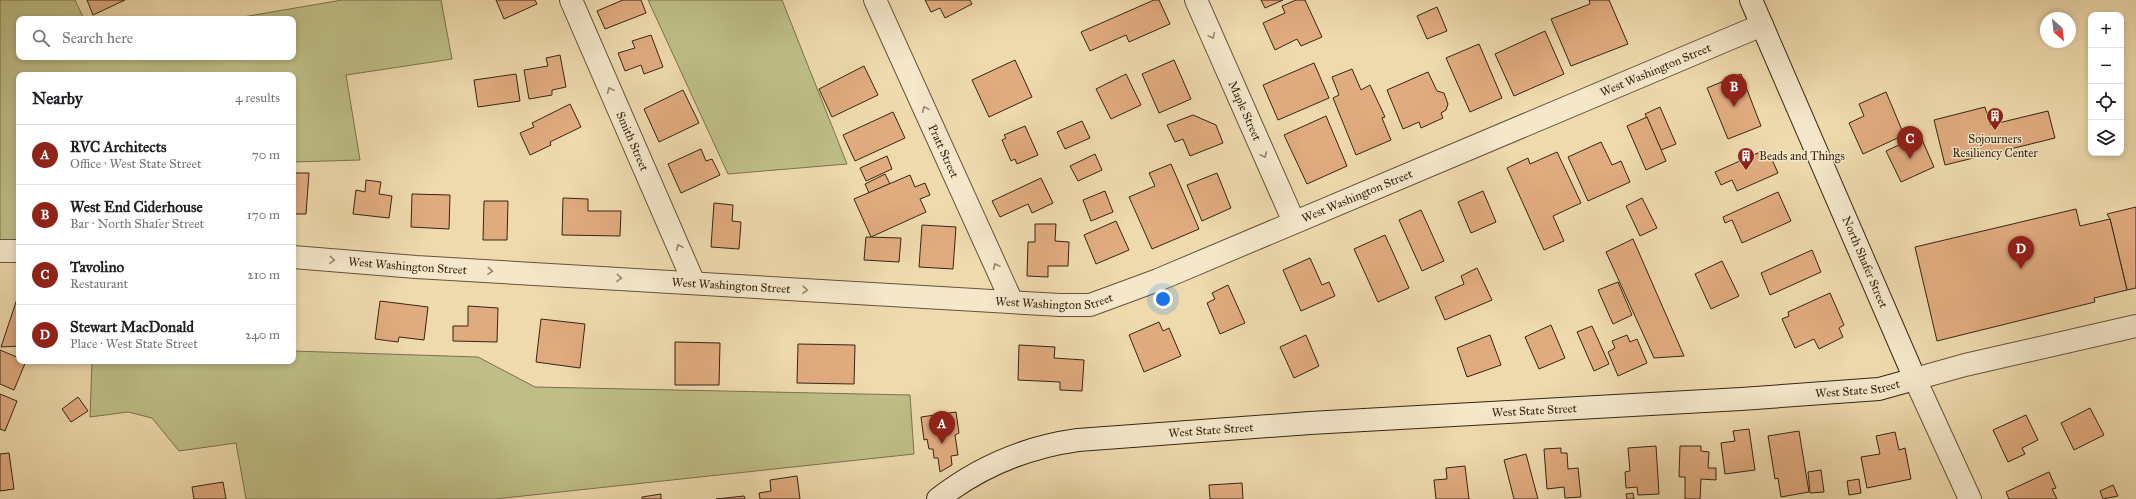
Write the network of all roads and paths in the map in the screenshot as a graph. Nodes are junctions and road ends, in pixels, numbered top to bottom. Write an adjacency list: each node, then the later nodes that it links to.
1 (571, 0): 10 (street, Smith Street, one-way to 1)
2 (875, 0): 11 (street, Pratt Street, one-way to 2)
3 (1196, 0): 6 (street, Maple Street, one-way to 6)
4 (1751, 0): 5 (street, North Shafer Street)
5 (1762, 25): 6 (street, West Washington Street); 13 (street, North Shafer Street)
6 (1294, 222): 11 (street, West Washington Street)
7 (0, 250): 8 (street)
8 (16, 250)
9 (296, 257): 10 (street, West Washington Street, one-way to 10)
10 (694, 283): 11 (street, West Washington Street, one-way to 11)
11 (1012, 302)
12 (2136, 326): 13 (street, West State Street)
13 (1915, 379): 14 (street, West State Street); 15 (street, North Shafer Street)
14 (938, 499)
15 (1970, 499)

